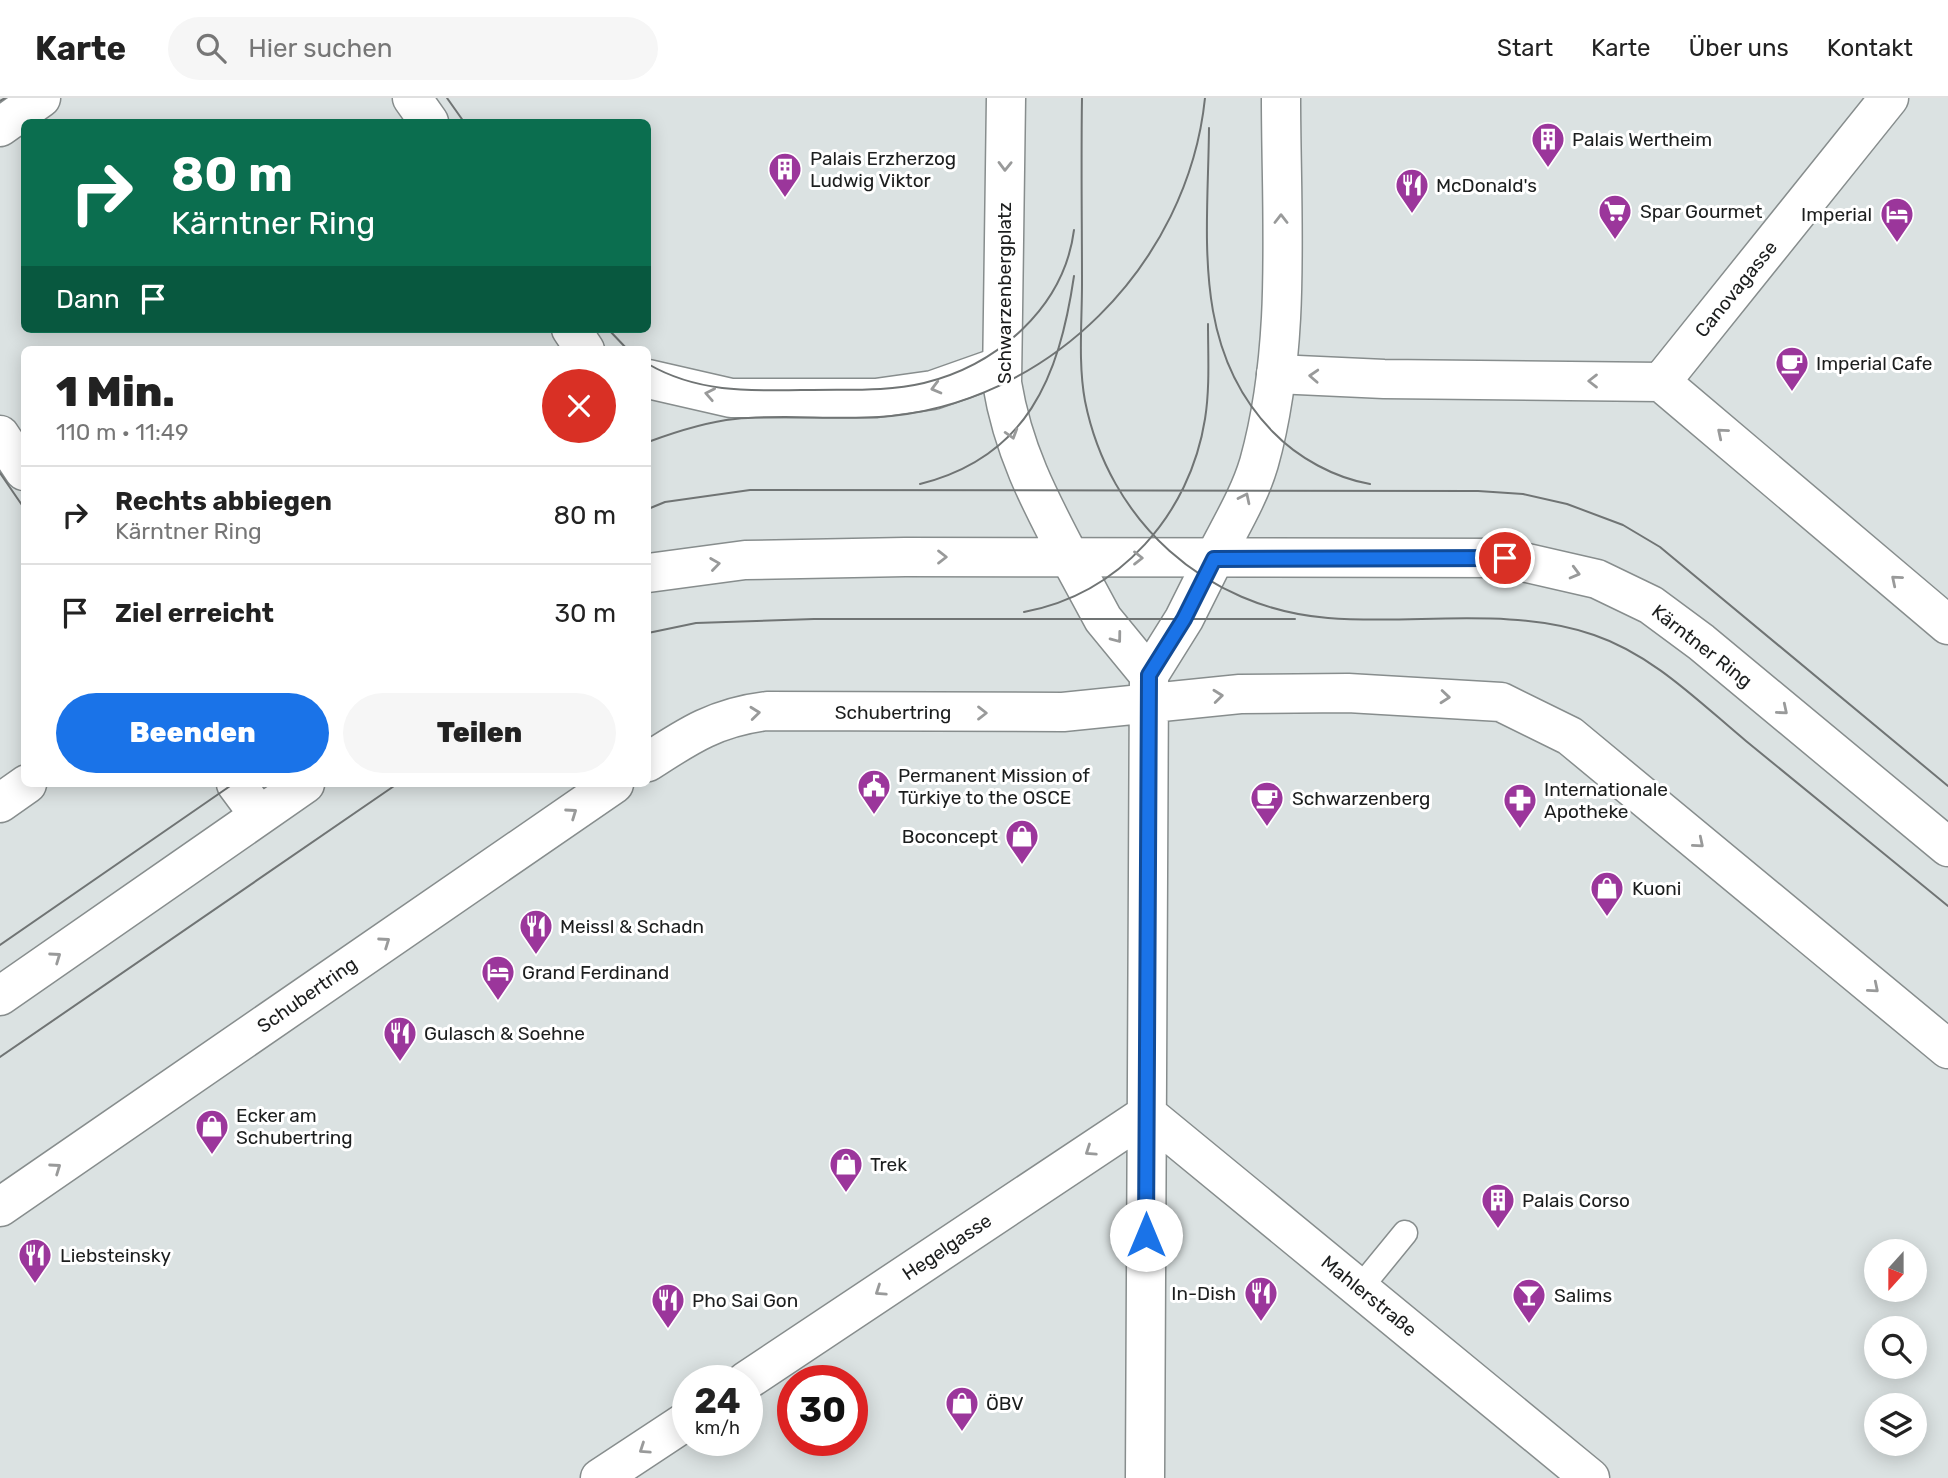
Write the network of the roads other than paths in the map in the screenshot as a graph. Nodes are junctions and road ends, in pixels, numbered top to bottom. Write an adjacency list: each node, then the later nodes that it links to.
1 (41, 98): 7 (street)
2 (412, 98): 6 (street)
3 (1006, 98): 8 (street, Schwarzenbergplatz, one-way to 8)
4 (1281, 98): 9 (street, one-way to 4)
5 (1889, 98): 11 (street, Canovagasse)
6 (427, 119)
7 (0, 127)
8 (1001, 366): 10 (street, one-way to 10); 14 (street, Schwarzenbergplatz, one-way to 14)
9 (1276, 374): 11 (street, one-way to 9); 15 (street, one-way to 9)
10 (651, 380)
11 (1661, 382): 17 (street, one-way to 11)
12 (0, 435): 13 (street)
13 (21, 466)
14 (1070, 558): 15 (street, Kärntner Ring, one-way to 15); 16 (street, one-way to 14); 18 (street, Schwarzenbergplatz, one-way to 18)
15 (1214, 559): 18 (street); 26 (street, Kärntner Ring, one-way to 26)
16 (651, 573)
17 (1948, 625)
18 (1150, 690): 19 (street, Schubertring, one-way to 18); 28 (street, one-way to 28); 29 (street)
19 (651, 760)
20 (23, 787): 24 (street)
21 (238, 787): 25 (street)
22 (301, 787): 25 (street)
23 (610, 787): 30 (street, Schubertring, one-way to 23)
24 (0, 803)
25 (259, 815): 27 (street, one-way to 25)
26 (1948, 847)
27 (0, 996)
28 (1948, 1049)
29 (1147, 1114): 32 (street, Mahlerstraße); 33 (street, Hegelgasse, one-way to 33); 36 (street)
30 (0, 1207)
31 (1405, 1233): 32 (lane)
32 (1360, 1289): 37 (street, Mahlerstraße)
33 (763, 1370)
34 (672, 1431): 35 (street, one-way to 35)
35 (600, 1478)
36 (1144, 1478)
37 (1590, 1478)

